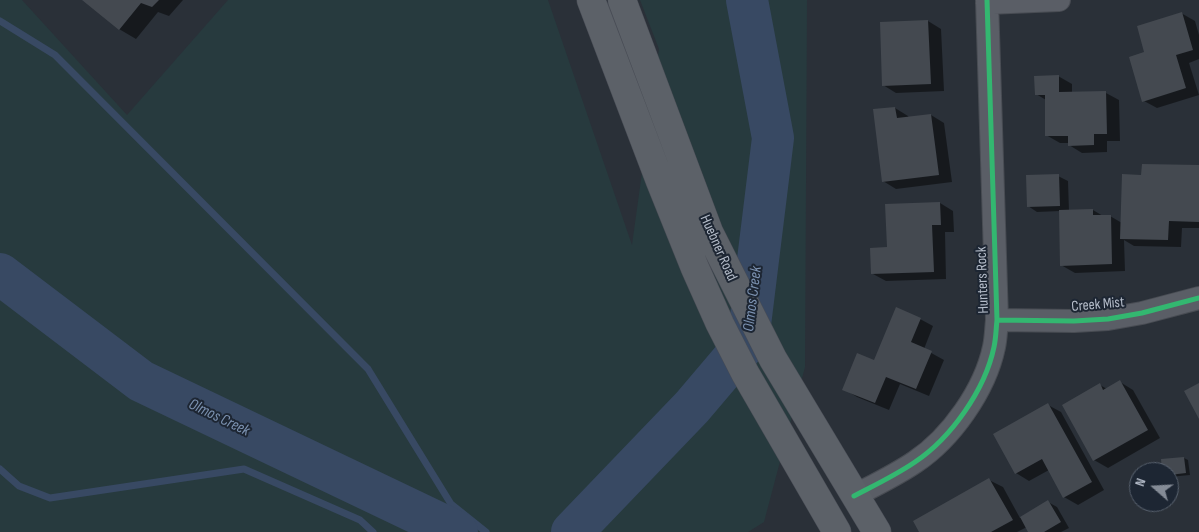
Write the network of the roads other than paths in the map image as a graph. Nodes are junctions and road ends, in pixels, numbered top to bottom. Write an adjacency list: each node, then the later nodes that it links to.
1 (591, 0): 8 (main road, Huebner Road)
2 (622, 0): 7 (main road, Huebner Road)
3 (1059, 0): 4 (street)
4 (987, 2): 6 (street, Hunters Rock)
5 (1199, 298): 6 (street, Creek Mist)
6 (997, 320): 7 (street, Hunters Rock)
7 (854, 496): 9 (main road, Huebner Road)
8 (837, 532)
9 (877, 532)

